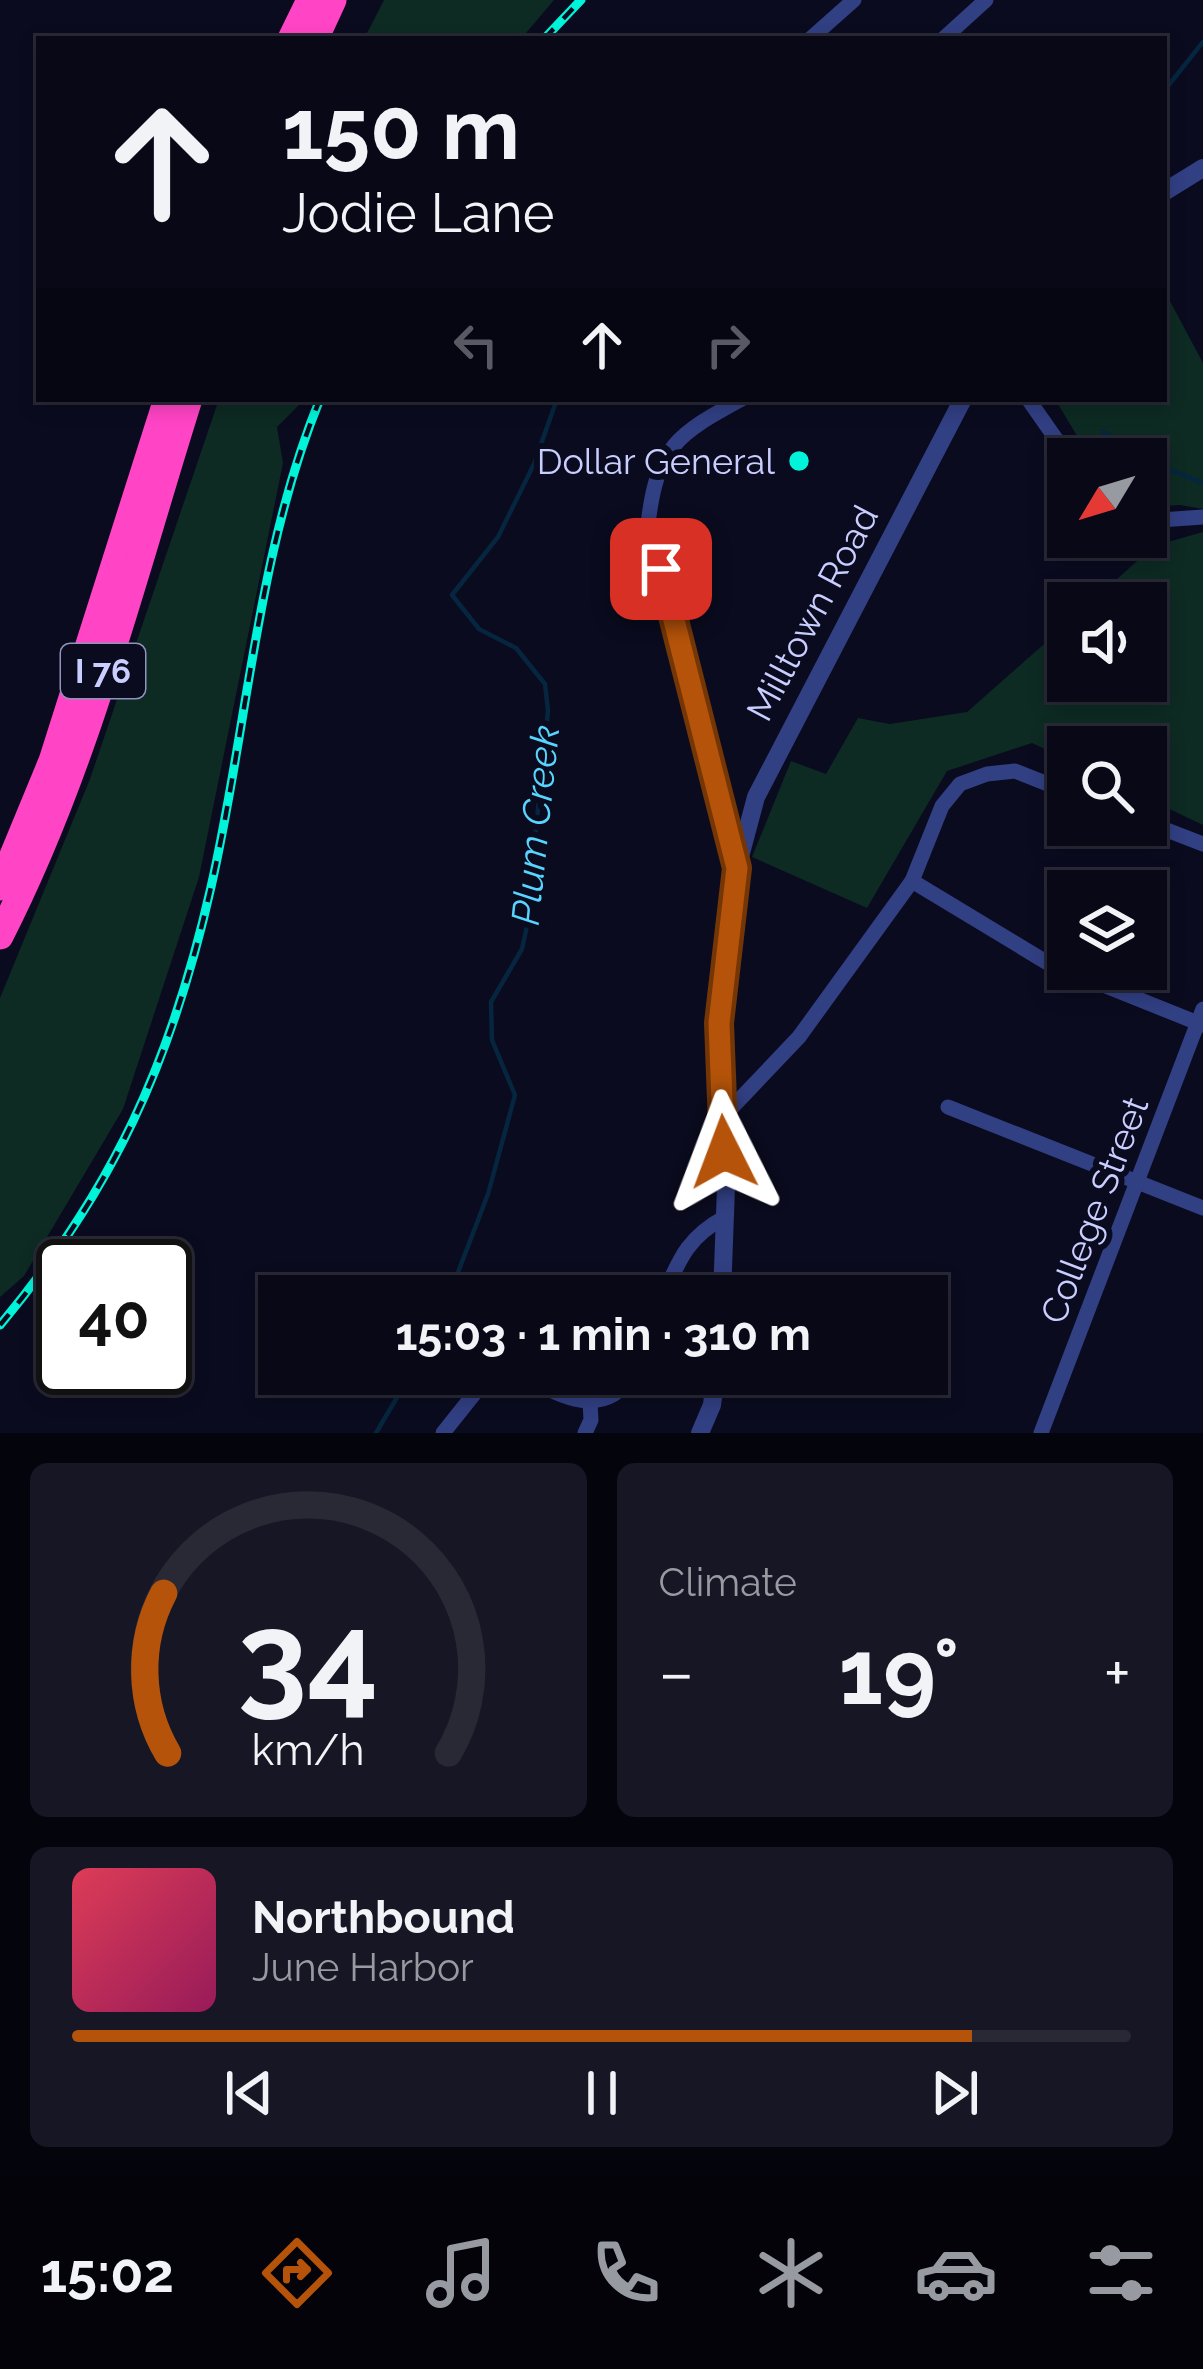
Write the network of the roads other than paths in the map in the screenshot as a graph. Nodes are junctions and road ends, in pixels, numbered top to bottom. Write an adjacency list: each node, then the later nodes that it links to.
1 (310, 0): 5 (highway)
2 (333, 0): 6 (highway)
3 (854, 0): 7 (street)
4 (986, 0): 8 (street)
5 (292, 36)
6 (316, 36)
7 (813, 36)
8 (946, 36)
9 (1203, 168): 10 (street)
10 (1167, 191)
11 (166, 402): 24 (highway, I 76)
12 (188, 402): 25 (highway, I 76)
13 (737, 402): 22 (street)
14 (961, 402): 22 (street, Milltown Road)
15 (1030, 402): 16 (street)
16 (1055, 438)
17 (1203, 517): 18 (street)
18 (1167, 520)
19 (1047, 784): 23 (street)
20 (1167, 830): 21 (street)
21 (1203, 844)
22 (737, 868): 28 (street, Milltown Road)
23 (912, 881): 26 (street); 28 (street)
24 (0, 887)
25 (0, 936)
26 (1201, 1019): 29 (street, College Street)
27 (948, 1107): 29 (street)
28 (722, 1118): 31 (street, Milltown Road)
29 (1138, 1184): 30 (street); 42 (street, College Street)
30 (1203, 1208)
31 (725, 1216): 32 (street); 33 (street, Milltown Road)
32 (672, 1275)
33 (723, 1275)
34 (473, 1395): 39 (street)
35 (567, 1395): 38 (street)
36 (616, 1395): 38 (street)
37 (713, 1395): 41 (street)
38 (590, 1402): 40 (street)
39 (443, 1433)
40 (585, 1433)
41 (700, 1433)
42 (1041, 1433)

